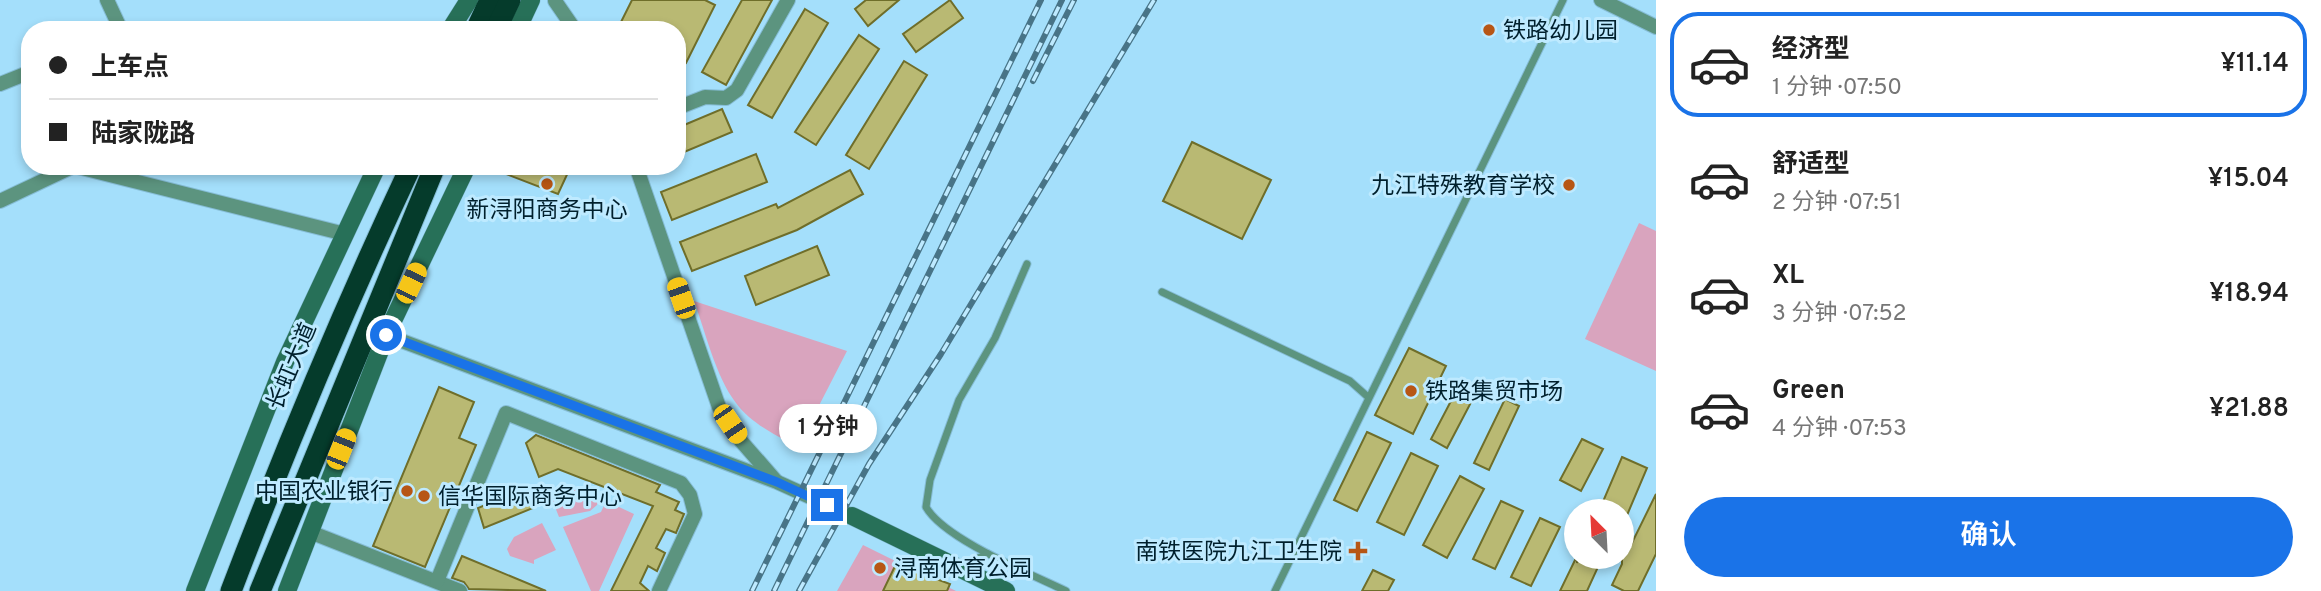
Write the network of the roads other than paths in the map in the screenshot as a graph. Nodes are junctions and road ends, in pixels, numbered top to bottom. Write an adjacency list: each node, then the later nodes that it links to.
1 (107, 0): 10 (street)
2 (469, 0): 11 (street)
3 (490, 0): 12 (highway)
4 (510, 0): 13 (highway)
5 (531, 0): 14 (street)
6 (788, 0): 19 (street)
7 (1563, 0): 32 (lane)
8 (1601, 0): 16 (street)
9 (555, 1): 15 (street)
10 (117, 21)
11 (456, 21)
12 (480, 21)
13 (500, 21)
14 (521, 21)
15 (569, 21)
16 (1656, 27)
17 (21, 76): 18 (street)
18 (0, 84)
19 (686, 104)
20 (55, 175): 27 (street)
21 (110, 175): 28 (street)
22 (373, 175): 28 (street)
23 (407, 175): 40 (highway, 长虹大道)
24 (431, 175): 41 (highway)
25 (463, 175): 31 (street)
26 (639, 175): 33 (street)
27 (0, 201)
28 (345, 234): 39 (street)
29 (1027, 264): 36 (lane)
30 (1162, 292): 32 (lane)
31 (386, 335): 33 (street); 35 (street)
32 (1368, 397): 47 (lane)
33 (777, 482): 34 (street)
34 (852, 516): 37 (street)
35 (310, 532): 38 (street); 42 (street)
36 (988, 554): 37 (lane); 46 (lane)
37 (957, 567): 45 (street)
38 (437, 581): 43 (street); 44 (street)
39 (195, 591)
40 (231, 591)
41 (260, 591)
42 (287, 591)
43 (460, 591)
44 (659, 591)
45 (1006, 591)
46 (1066, 591)
47 (1275, 591)

